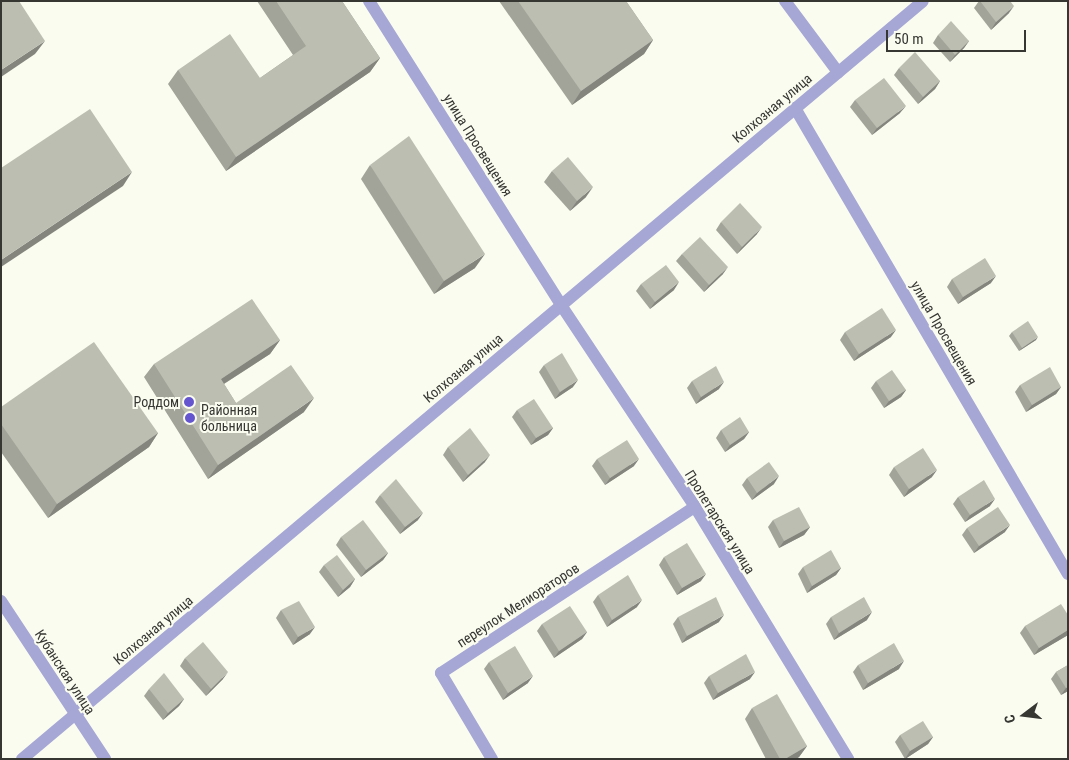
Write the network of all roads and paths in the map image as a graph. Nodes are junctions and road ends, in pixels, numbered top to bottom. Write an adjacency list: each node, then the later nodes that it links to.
1 (369, 1): 6 (street, улица Просвещения)
2 (785, 1): 4 (street)
3 (923, 1): 4 (street, Колхозная улица)
4 (838, 72): 5 (street, Колхозная улица)
5 (795, 108): 6 (street, Колхозная улица); 8 (street, улица Просвещения)
6 (560, 305): 7 (street, Пролетарская улица); 10 (street, Колхозная улица)
7 (695, 507): 13 (street, переулок Мелиораторов); 14 (street, Пролетарская улица)
8 (1068, 574)
9 (1, 601): 10 (street, Кубанская улица)
10 (76, 715): 11 (street, Колхозная улица); 12 (street, Кубанская улица)
11 (22, 759)
12 (105, 759)
13 (492, 759)
14 (848, 759)

